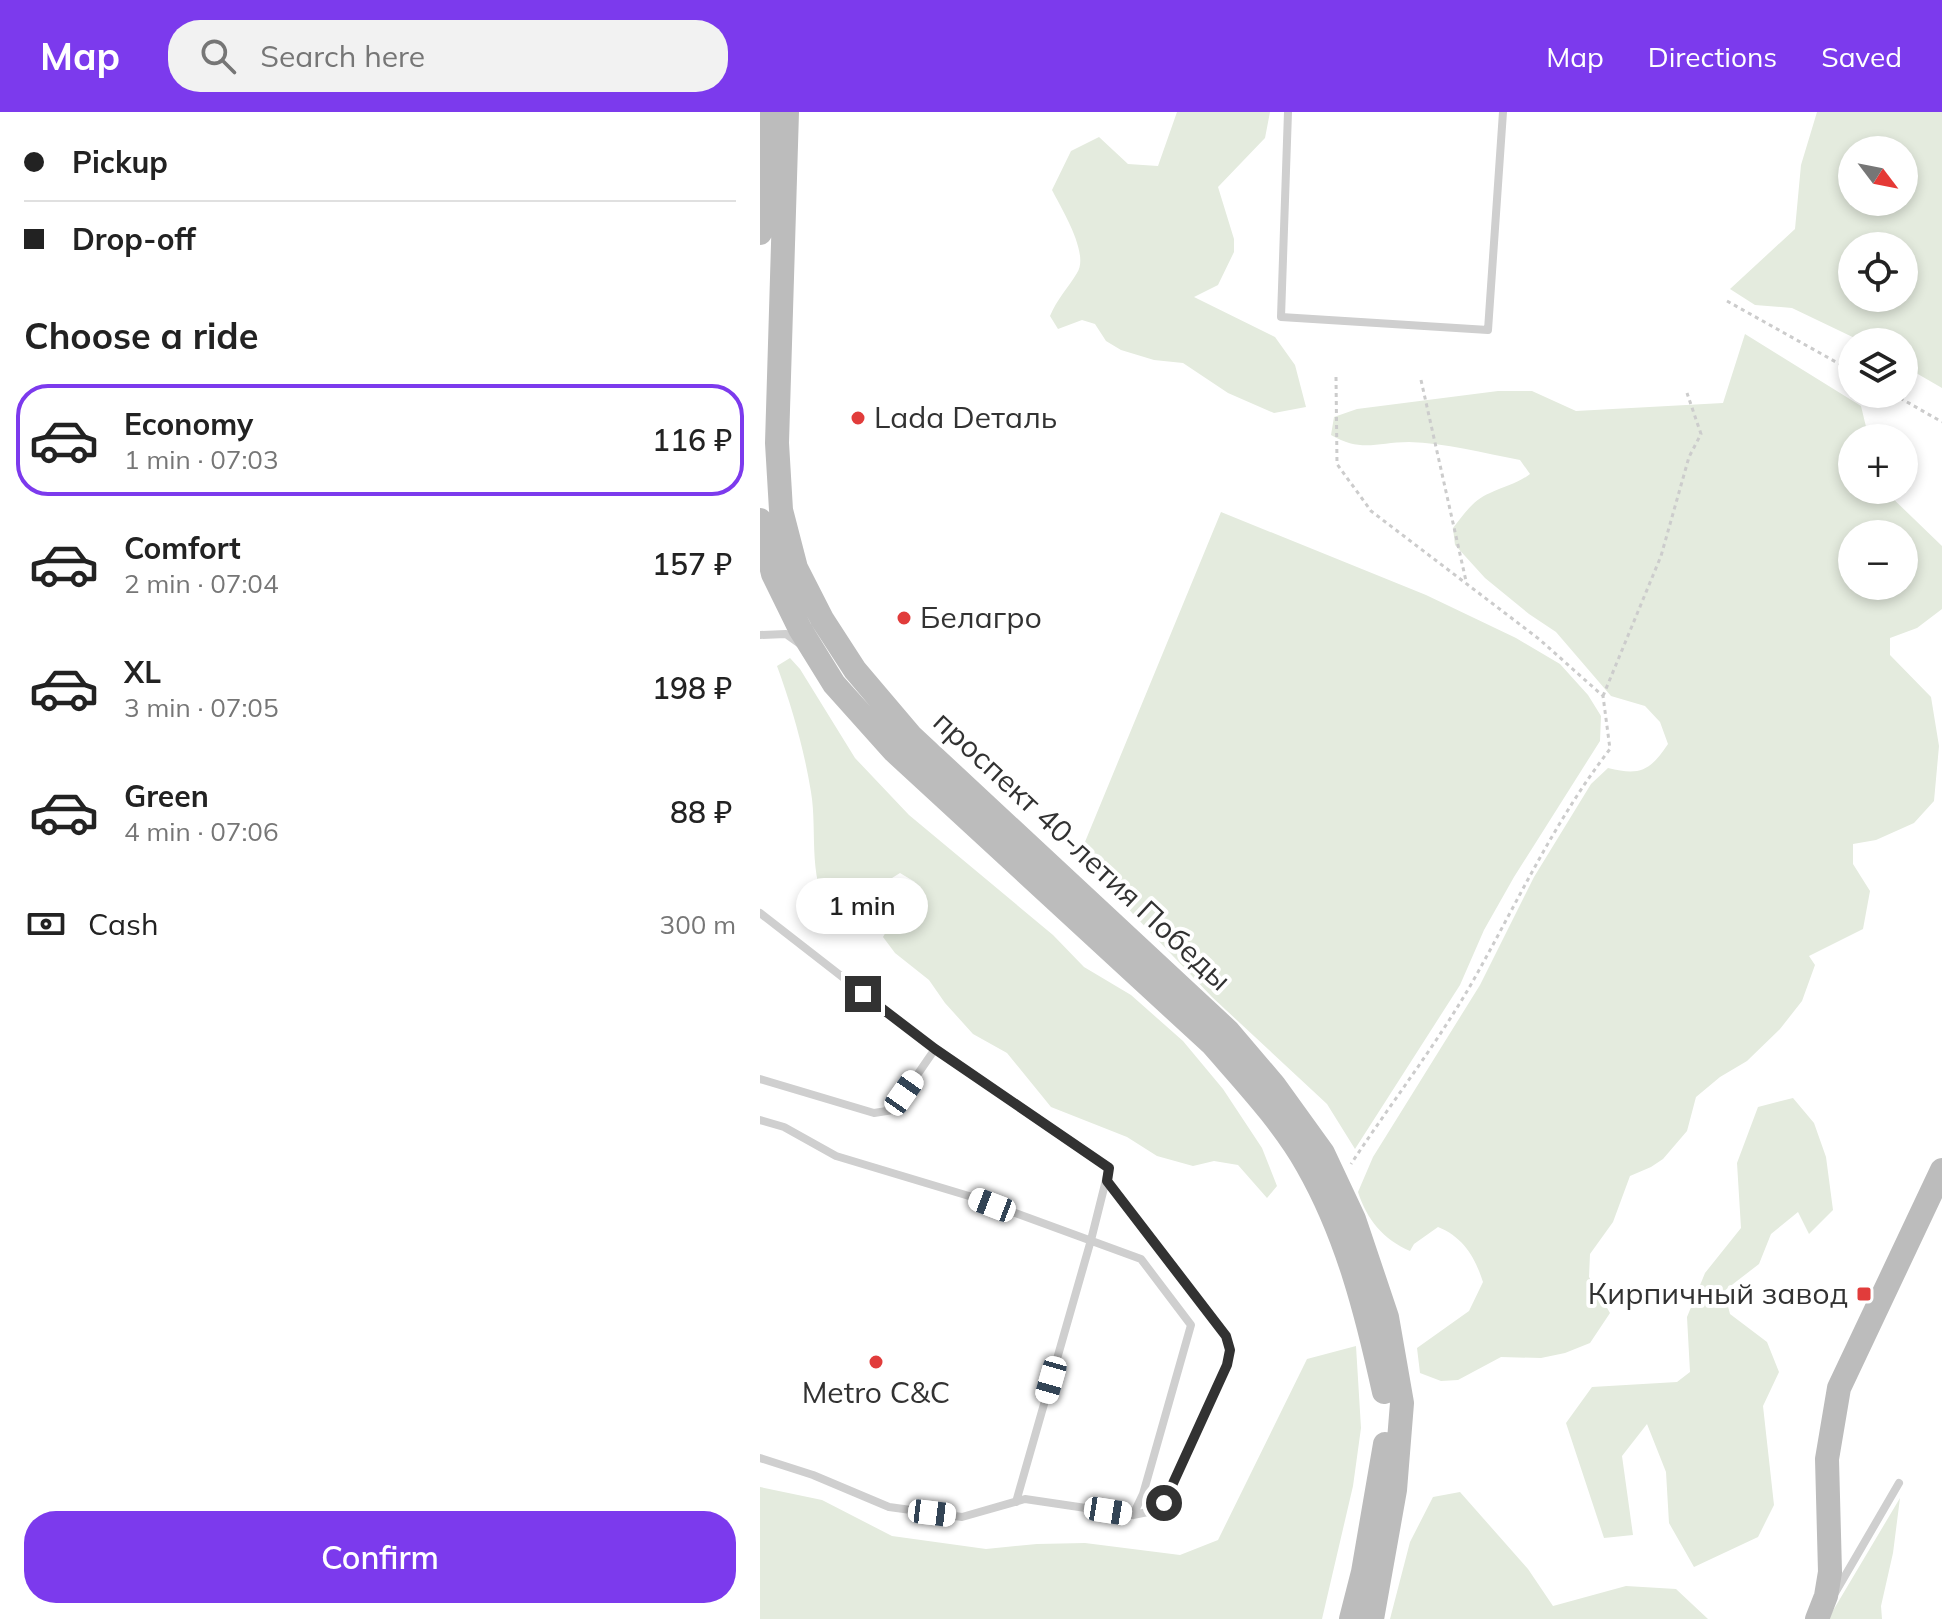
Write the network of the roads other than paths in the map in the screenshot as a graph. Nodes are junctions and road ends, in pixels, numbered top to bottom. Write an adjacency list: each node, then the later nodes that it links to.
1 (763, 112): 5 (main road)
2 (787, 112): 7 (main road, проспект 40-летия Победы)
3 (1288, 112): 4 (lane)
4 (1503, 112)
5 (761, 138): 6 (main road)
6 (760, 233)
7 (770, 501): 23 (main road, проспект 40-летия Победы)
8 (760, 520): 10 (main road, проспект 40-летия Победы)
9 (760, 635): 10 (lane)
10 (815, 654): 22 (main road, проспект 40-летия Победы)
11 (760, 913): 12 (lane)
12 (935, 1049): 13 (lane); 16 (lane)
13 (760, 1079)
14 (760, 1120): 17 (lane)
15 (1942, 1170): 24 (main road)
16 (1107, 1181): 17 (lane); 21 (lane)
17 (1091, 1240): 20 (lane); 21 (lane)
18 (760, 1458): 20 (lane)
19 (1899, 1483): 24 (lane)
20 (1016, 1502): 21 (lane)
21 (1133, 1515)
22 (1351, 1619)
23 (1372, 1619)
24 (1817, 1619)

